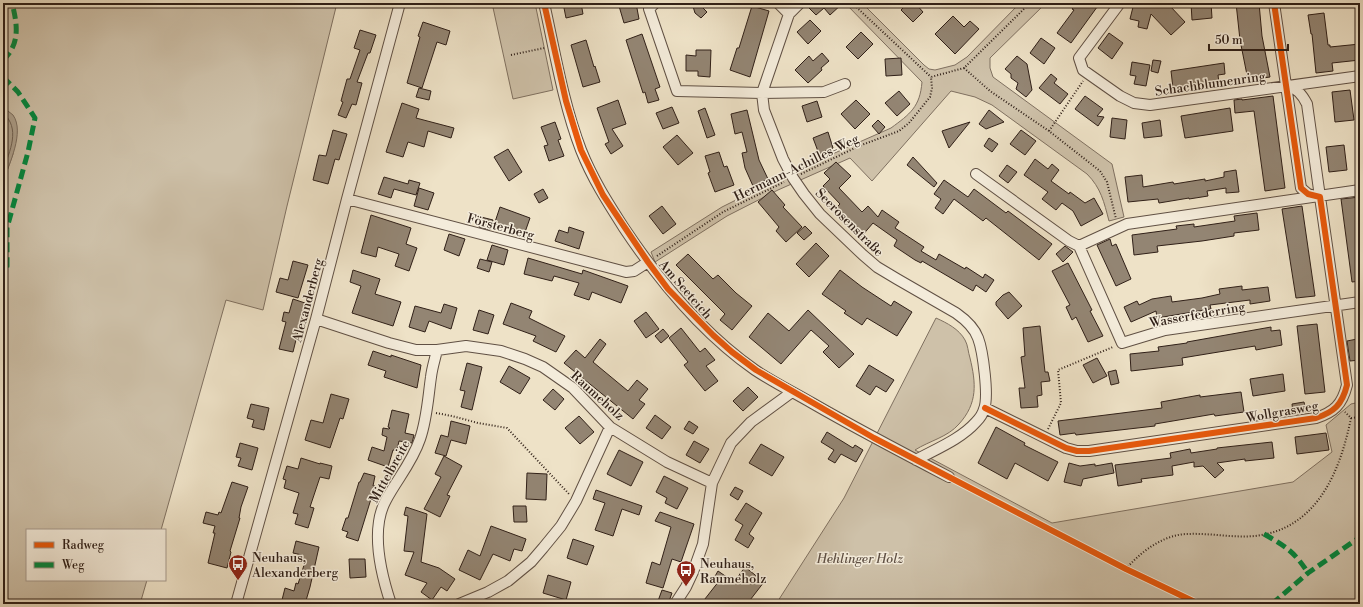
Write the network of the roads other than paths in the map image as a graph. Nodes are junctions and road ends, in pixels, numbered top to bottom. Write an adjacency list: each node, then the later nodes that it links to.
1 (400, 3): 16 (street, Alexanderberg)
2 (544, 3): 18 (street, Am Seeteich)
3 (655, 3): 12 (street)
4 (778, 3): 8 (street)
5 (800, 3): 8 (street, Seerosenstraße)
6 (1120, 3): 11 (street, Schachblumenring)
7 (1274, 3): 11 (street)
8 (789, 14): 12 (street, Seerosenstraße)
9 (1360, 76): 11 (street, Schachblumenring)
10 (845, 84): 12 (street)
11 (1287, 85): 15 (street); 15 (street)
12 (762, 93): 24 (street, Seerosenstraße)
13 (976, 174): 17 (street)
14 (1360, 190): 15 (street)
15 (1320, 197): 17 (street); 20 (street)
16 (347, 198): 18 (street, Försterberg); 21 (street, Alexanderberg)
17 (1079, 246): 20 (street, Wasserfederring)
18 (648, 262): 23 (street, Am Seeteich)
19 (1360, 302): 20 (street, Wasserfederring)
20 (1335, 306): 24 (street, Wollgrasweg)
21 (316, 319): 22 (street, Raumeholz); 29 (street, Alexanderberg)
22 (437, 350): 25 (street, Raumeholz); 30 (street, Mittelbreite)
23 (792, 392): 26 (street, Am Seeteich); 28 (street)
24 (984, 408): 26 (street, Seerosenstraße)
25 (610, 427): 28 (street, Raumeholz); 31 (street)
26 (916, 460): 27 (street, Am Seeteich)
27 (948, 477)
28 (712, 483): 32 (street)
29 (236, 604)
30 (391, 604)
31 (459, 604)
32 (675, 604)

